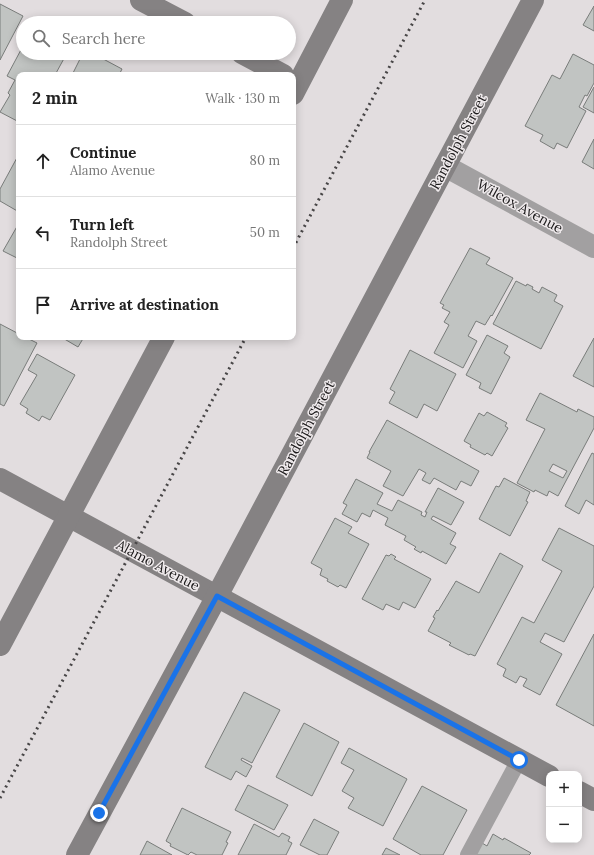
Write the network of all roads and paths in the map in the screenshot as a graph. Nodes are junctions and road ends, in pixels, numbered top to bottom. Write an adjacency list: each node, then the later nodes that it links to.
1 (141, 0): 4 (street)
2 (342, 0): 7 (street)
3 (533, 0): 8 (street, Randolph Street)
4 (172, 16)
5 (254, 60): 6 (street)
6 (274, 72)
7 (296, 76)
8 (445, 166): 9 (street, Wilcox Avenue); 13 (street, Randolph Street)
9 (594, 247)
10 (162, 340): 12 (street)
11 (0, 479): 12 (street, Alamo Avenue)
12 (69, 516): 13 (street, Alamo Avenue); 14 (street)
13 (217, 596): 15 (street, Alamo Avenue); 19 (street, Randolph Street)
14 (0, 645)
15 (519, 760): 16 (street, Alamo Avenue); 20 (lane)
16 (546, 774)
17 (582, 794): 18 (street)
18 (594, 800)
19 (77, 855)
20 (468, 855)

